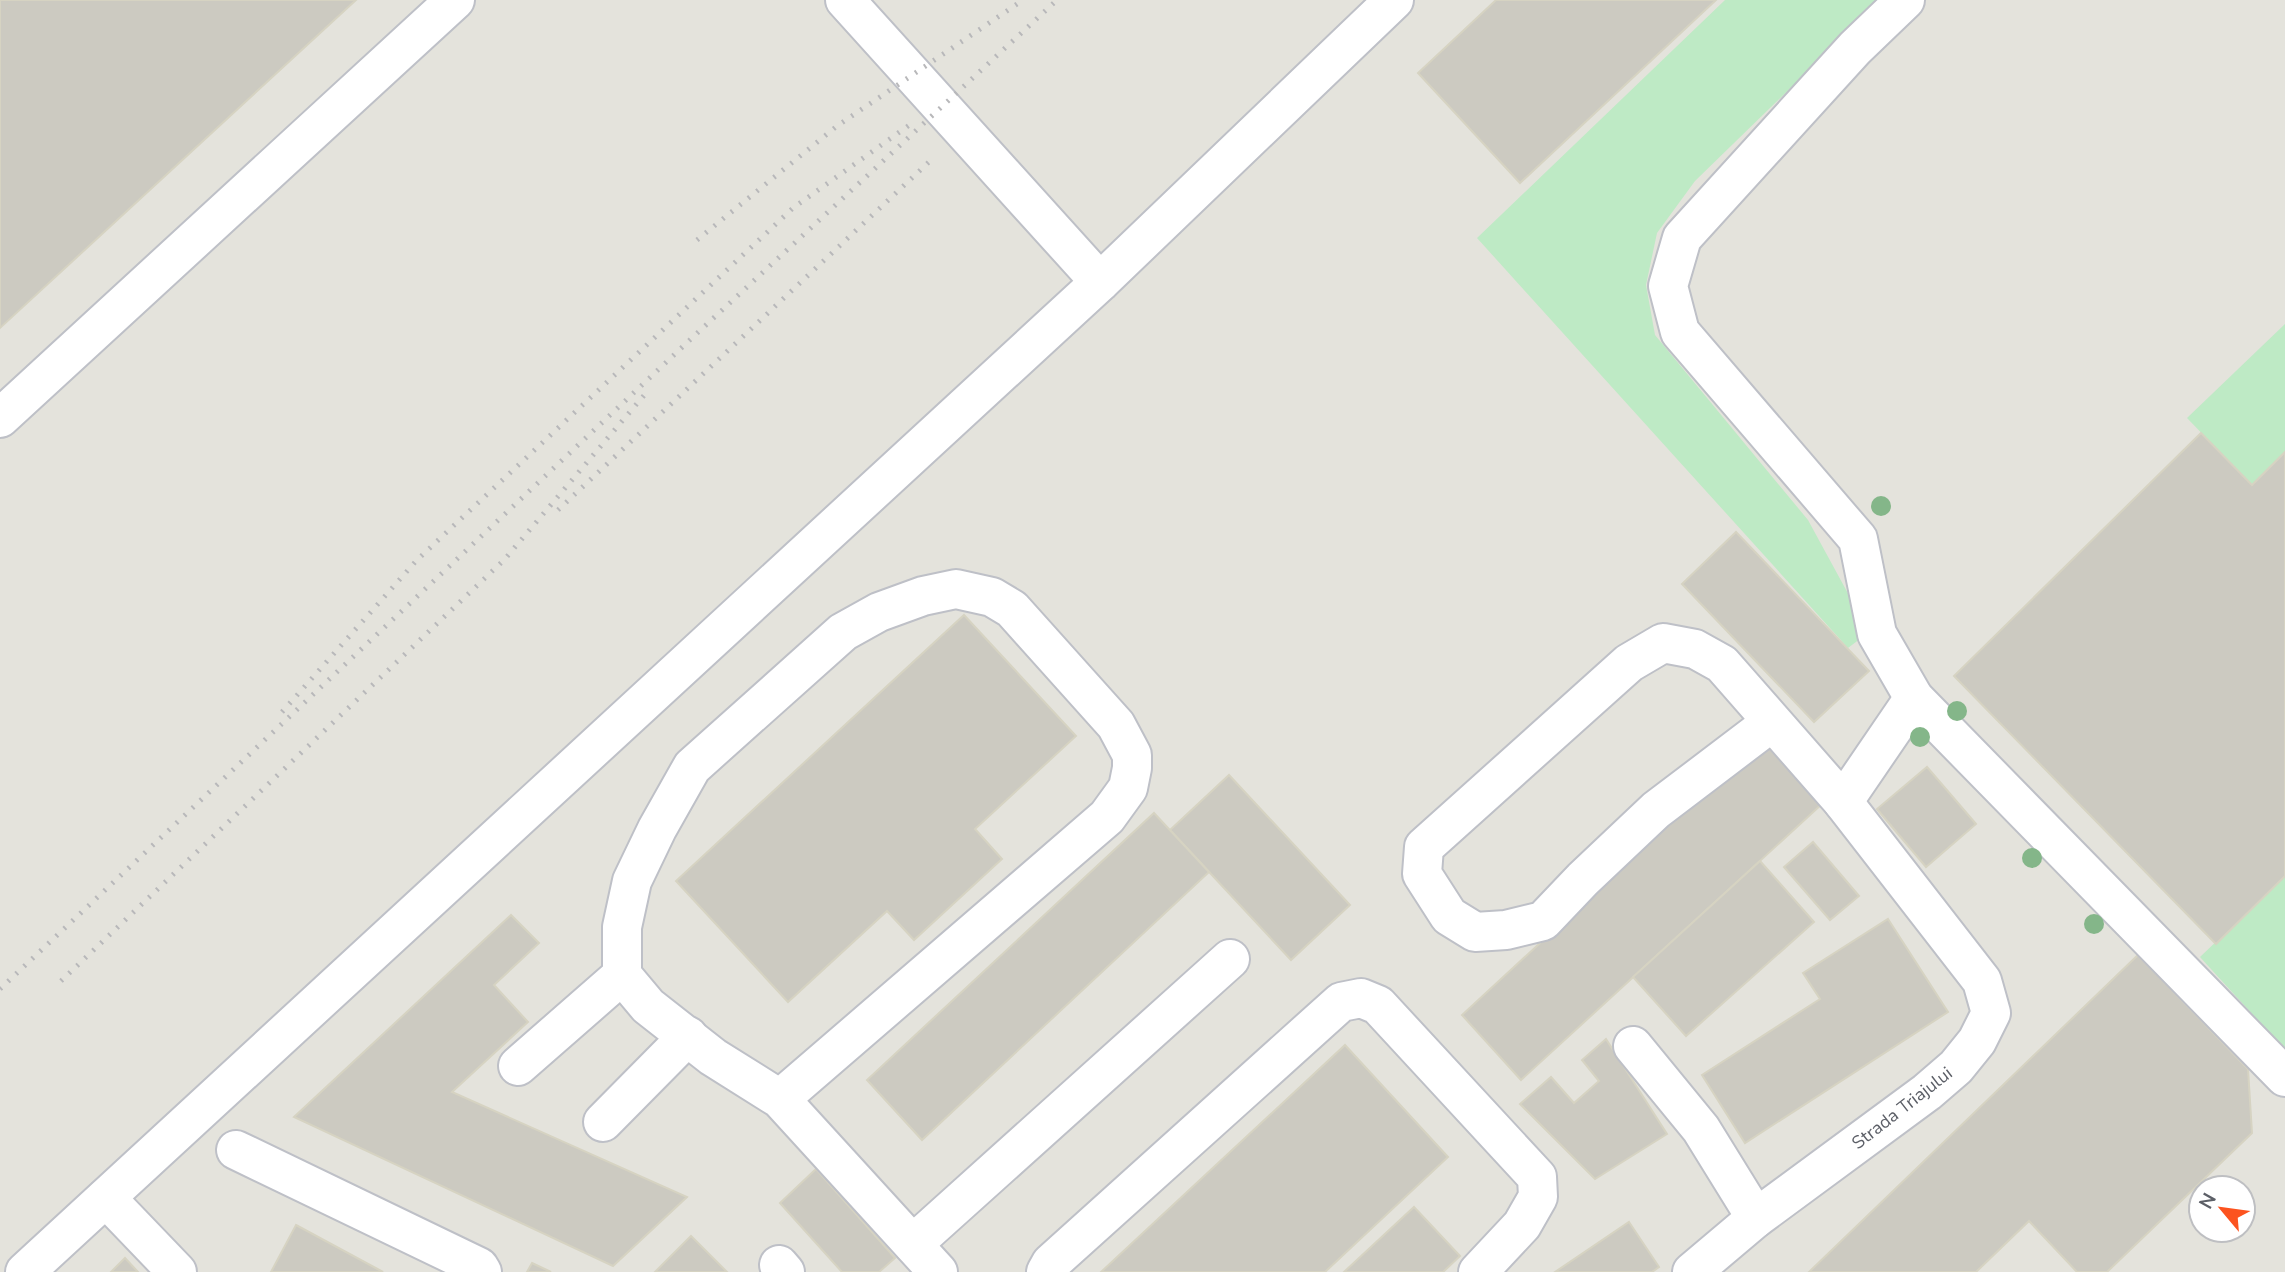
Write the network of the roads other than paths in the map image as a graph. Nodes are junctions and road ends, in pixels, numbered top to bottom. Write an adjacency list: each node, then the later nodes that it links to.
1 (454, 0): 6 (lane)
2 (845, 0): 5 (lane)
3 (1394, 0): 5 (lane)
4 (1905, 0): 7 (lane)
5 (1100, 282): 19 (lane)
6 (0, 418)
7 (1914, 698): 9 (lane); 15 (lane)
8 (1772, 722): 8 (lane, Strada Triajului); 9 (lane, Strada Triajului)
9 (1843, 802): 20 (lane, Strada Triajului)
10 (1230, 959): 21 (lane)
11 (622, 975): 12 (lane); 14 (lane); 16 (lane)
12 (688, 1036): 16 (lane); 17 (lane)
13 (1633, 1046): 20 (lane)
14 (518, 1066)
15 (2285, 1077)
16 (780, 1098): 21 (lane)
17 (603, 1122)
18 (236, 1150): 24 (lane)
19 (106, 1198): 22 (lane); 23 (lane)
20 (1756, 1218): 28 (lane, Strada Triajului)
21 (912, 1244): 25 (lane)
22 (25, 1272)
23 (177, 1272)
24 (482, 1272)
25 (939, 1272)
26 (1046, 1272): 27 (lane)
27 (1478, 1272)
28 (1692, 1272)

